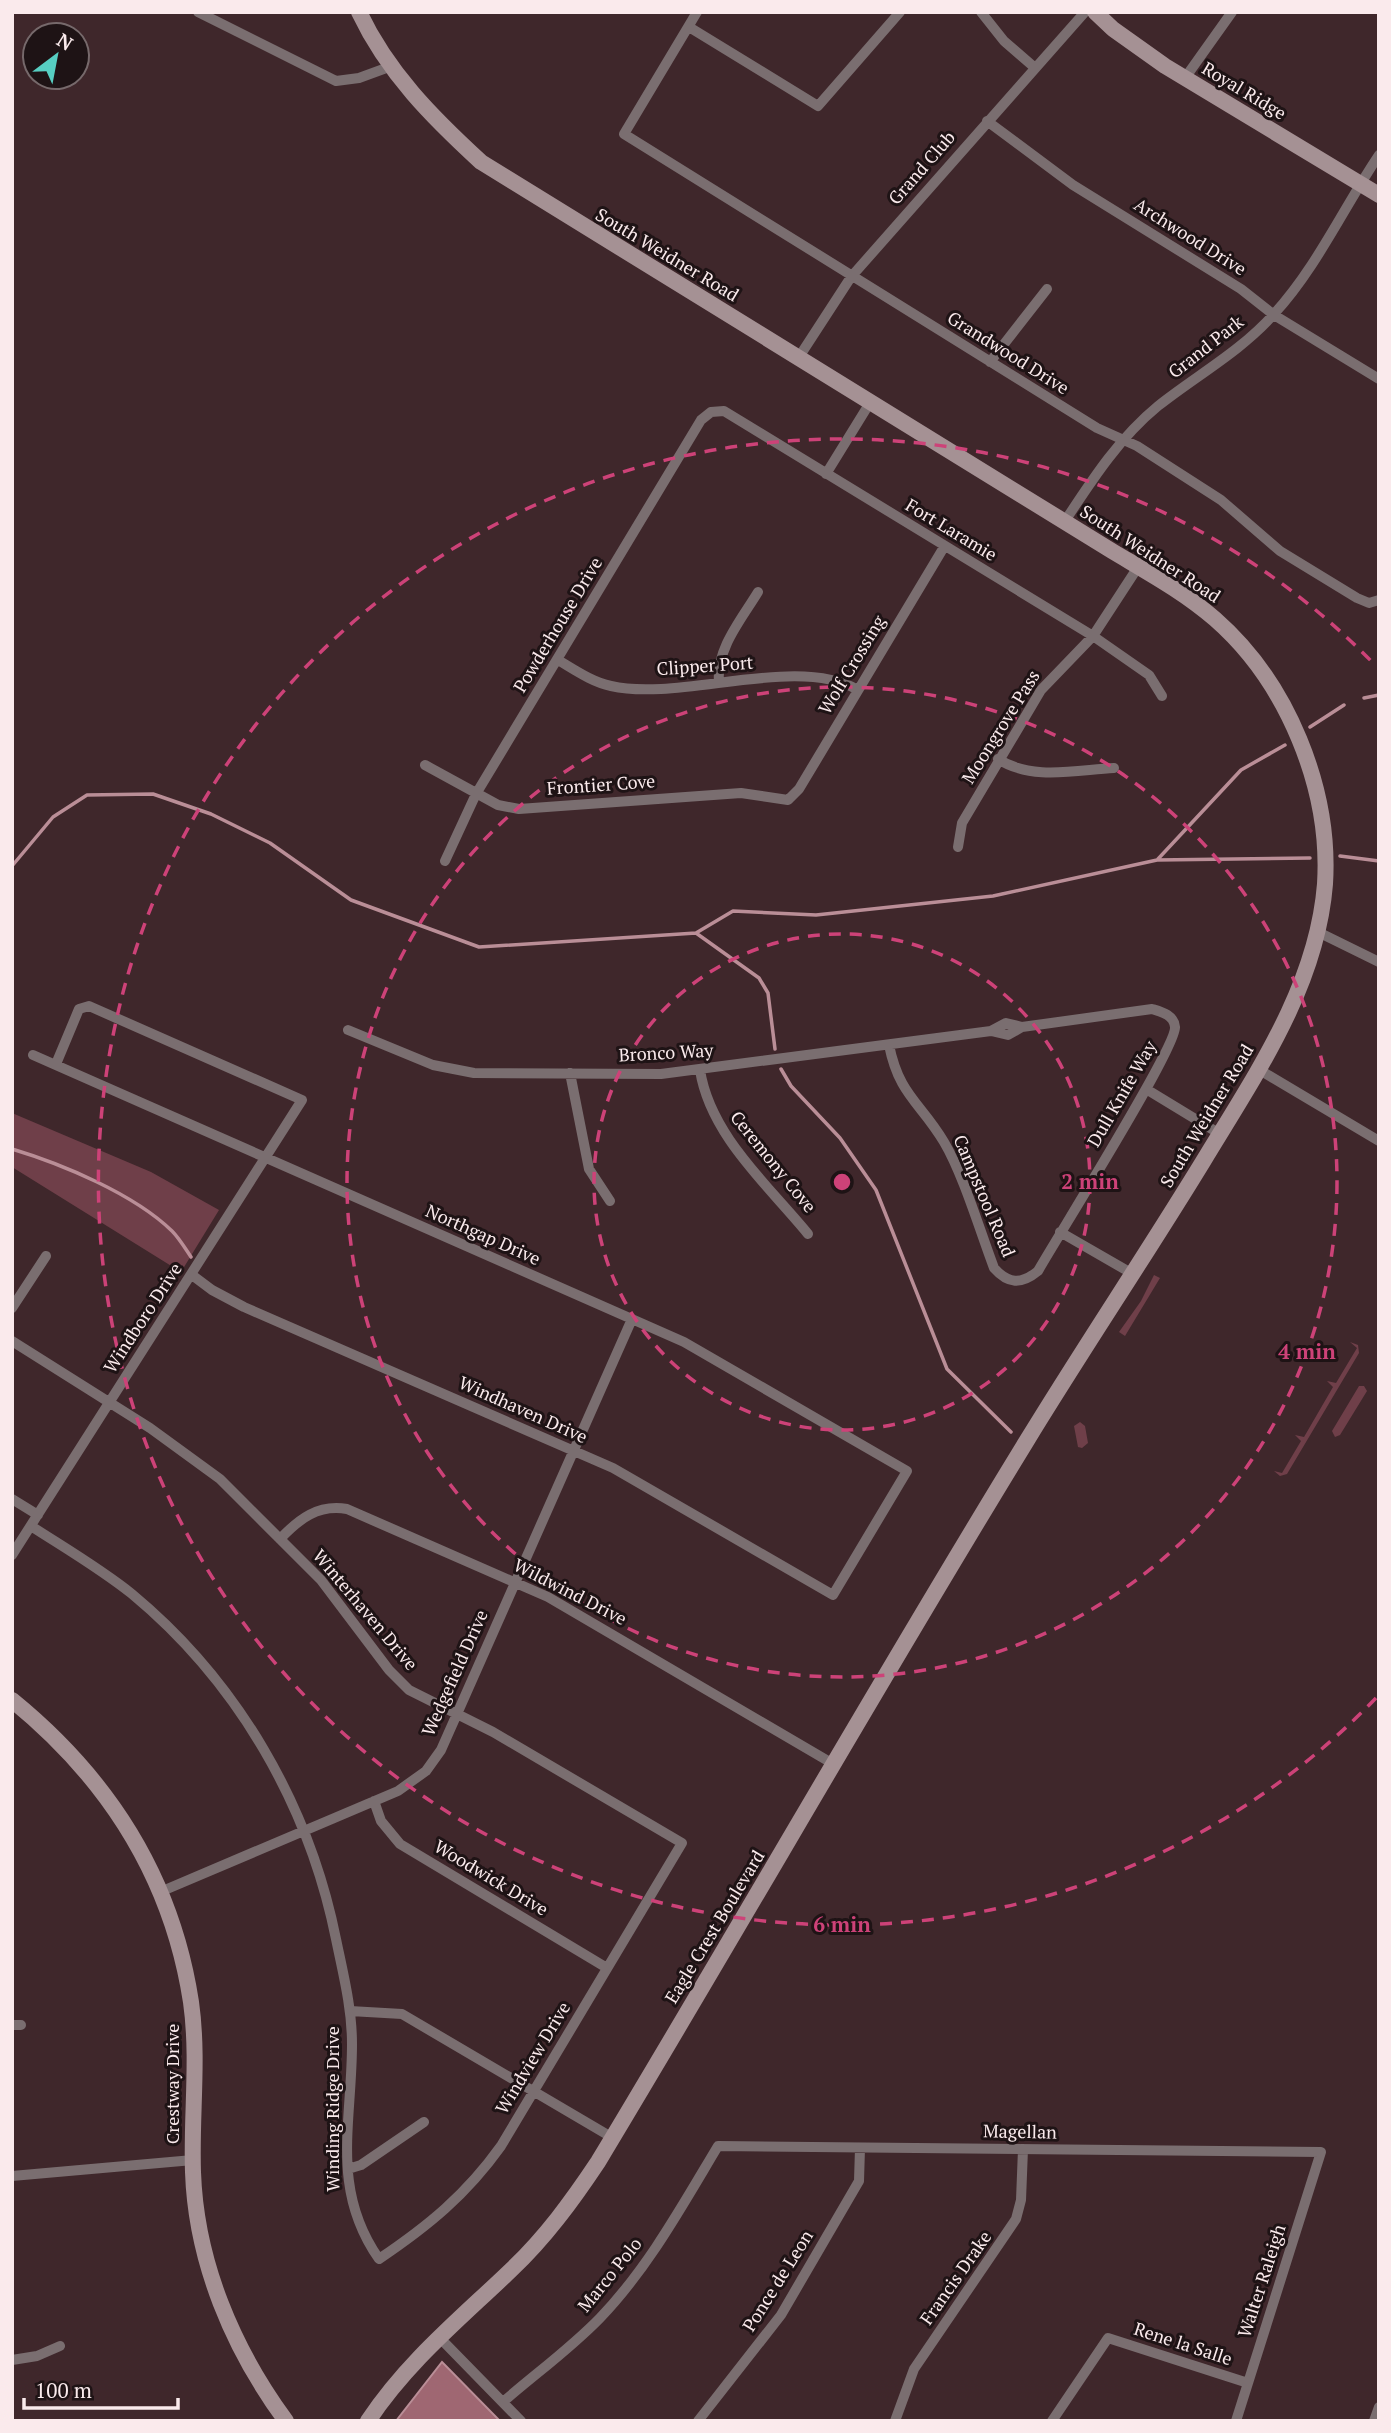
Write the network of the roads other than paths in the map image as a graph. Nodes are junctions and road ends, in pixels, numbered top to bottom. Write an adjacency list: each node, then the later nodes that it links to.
1 (359, 12): 10 (main road, South Weidner Road)
2 (697, 12): 9 (street)
3 (901, 12): 9 (street)
4 (981, 12): 11 (street)
5 (1085, 12): 11 (street, Grand Club)
6 (1095, 12): 12 (main road, Royal Ridge)
7 (1232, 12): 12 (street)
8 (199, 13): 10 (street)
9 (689, 27): 17 (street, Grandwood Drive)
10 (389, 67): 20 (main road, South Weidner Road)
11 (1034, 67): 13 (street, Grand Club)
12 (1185, 78): 15 (main road, Royal Ridge)
13 (987, 121): 17 (street, Grand Club); 19 (street, Archwood Drive)
14 (1379, 155): 15 (street, Grand Park)
15 (1361, 184): 16 (main road, Royal Ridge); 19 (street, Grand Park)
16 (1379, 195)
17 (850, 277): 20 (street, Grand Club); 21 (street, Grandwood Drive)
18 (1047, 289): 21 (street)
19 (1274, 315): 22 (street, Archwood Drive); 25 (street, Grand Park)
20 (799, 356): 23 (main road, South Weidner Road)
21 (990, 362): 25 (street, Grandwood Drive)
22 (1379, 379)
23 (871, 401): 26 (street); 27 (main road, South Weidner Road)
24 (711, 412): 26 (street, Fort Laramie); 33 (street, Powderhouse Drive)
25 (1123, 440): 27 (street, Grand Park); 31 (street, Grandwood Drive)
26 (826, 474): 28 (street, Fort Laramie)
27 (1065, 521): 29 (main road, South Weidner Road)
28 (944, 547): 32 (street, Fort Laramie); 35 (street, Wolf Crossing)
29 (1138, 567): 32 (street, Moongrove Pass); 44 (main road, South Weidner Road)
30 (758, 592): 34 (street)
31 (1374, 602)
32 (1093, 636): 36 (street, Fort Laramie); 37 (street, Moongrove Pass)
33 (558, 660): 34 (street, Clipper Port); 40 (street, Powderhouse Drive)
34 (719, 682): 35 (street, Clipper Port)
35 (858, 691): 41 (street, Wolf Crossing)
36 (1162, 696)
37 (998, 759): 39 (street); 42 (street, Moongrove Pass)
38 (425, 765): 40 (street, Frontier Cove)
39 (1114, 768)
40 (476, 794): 41 (street, Frontier Cove); 43 (street, Powderhouse Drive)
41 (788, 800)
42 (958, 847)
43 (445, 862)
44 (1318, 932): 45 (street); 51 (main road, South Weidner Road)
45 (1379, 962)
46 (1172, 1019): 48 (street, Bronco Way); 54 (street, Dull Knife Way)
47 (348, 1030): 53 (street, Bronco Way)
48 (888, 1045): 52 (street, Bronco Way); 64 (street, Campstool Road)
49 (33, 1055): 50 (street, Northgap Drive)
50 (56, 1064): 57 (street, Northgap Drive); 57 (street, Windboro Drive)
51 (1258, 1069): 55 (main road, South Weidner Road); 56 (street)
52 (699, 1070): 53 (street, Bronco Way); 60 (street, Ceremony Cove)
53 (570, 1073): 58 (street)
54 (1146, 1089): 55 (street); 59 (street, Dull Knife Way)
55 (1220, 1133): 62 (main road, South Weidner Road)
56 (1379, 1141)
57 (267, 1156): 63 (street, Windboro Drive); 66 (street, Northgap Drive)
58 (610, 1201)
59 (1060, 1232): 62 (street); 64 (street, Dull Knife Way)
60 (808, 1234)
61 (46, 1256): 65 (street)
62 (1133, 1274): 69 (main road, South Weidner Road)
63 (192, 1275): 68 (street, Windboro Drive); 70 (street, Windhaven Drive)
64 (1015, 1282)
65 (12, 1308)
66 (632, 1319): 70 (street, Wedgefield Drive); 77 (street, Northgap Drive)
67 (12, 1340): 68 (street, Winterhaven Drive)
68 (110, 1402): 72 (street, Windboro Drive); 74 (street, Winterhaven Drive)
69 (1043, 1413): 80 (main road, Eagle Crest Boulevard)
70 (572, 1450): 76 (street, Wedgefield Drive); 77 (street, Windhaven Drive)
71 (12, 1499): 72 (street)
72 (38, 1515): 73 (street, Windboro Drive)
73 (31, 1526): 75 (street, Windboro Drive); 82 (street, Winding Ridge Drive)
74 (280, 1539): 76 (street, Wildwind Drive); 79 (street, Winterhaven Drive)
75 (12, 1555)
76 (514, 1581): 79 (street, Wedgefield Drive); 80 (street, Wildwind Drive)
77 (833, 1595)
78 (12, 1700): 84 (main road, Crestway Drive)
79 (456, 1716): 81 (street, Wedgefield Drive); 83 (street, Winterhaven Drive)
80 (835, 1765): 89 (main road, Eagle Crest Boulevard)
81 (374, 1801): 82 (street, Wedgefield Drive); 85 (street, Woodwick Drive)
82 (306, 1830): 84 (street, Wedgefield Drive); 86 (street, Winding Ridge Drive)
83 (682, 1843): 85 (street, Windview Drive)
84 (160, 1892): 94 (main road, Crestway Drive)
85 (607, 1968): 87 (street, Windview Drive)
86 (350, 2011): 87 (street); 95 (street, Winding Ridge Drive)
87 (534, 2091): 89 (street); 97 (street, Windview Drive)
88 (424, 2122): 95 (street)
89 (612, 2138): 98 (main road, Eagle Crest Boulevard)
90 (718, 2146): 91 (street, Magellan); 102 (street, Marco Polo)
91 (860, 2148): 92 (street, Magellan); 107 (street, Ponce de Leon)
92 (1023, 2149): 93 (street, Magellan); 108 (street, Francis Drake)
93 (1321, 2152): 101 (street, Walter Raleigh)
94 (193, 2160): 96 (street); 104 (main road, Crestway Drive)
95 (348, 2169): 97 (street, Winding Ridge Drive)
96 (12, 2176)
97 (379, 2259)
98 (438, 2336): 102 (street); 105 (main road, Eagle Crest Boulevard)
99 (60, 2346): 100 (street)
100 (12, 2360)
101 (1248, 2383): 109 (street, Rene la Salle); 110 (street, Walter Raleigh)
102 (503, 2402): 106 (street)
103 (1379, 2407): 111 (street)
104 (286, 2421)
105 (368, 2421)
106 (521, 2421)
107 (698, 2421)
108 (895, 2421)
109 (1052, 2421)
110 (1236, 2421)
111 (1374, 2421)

